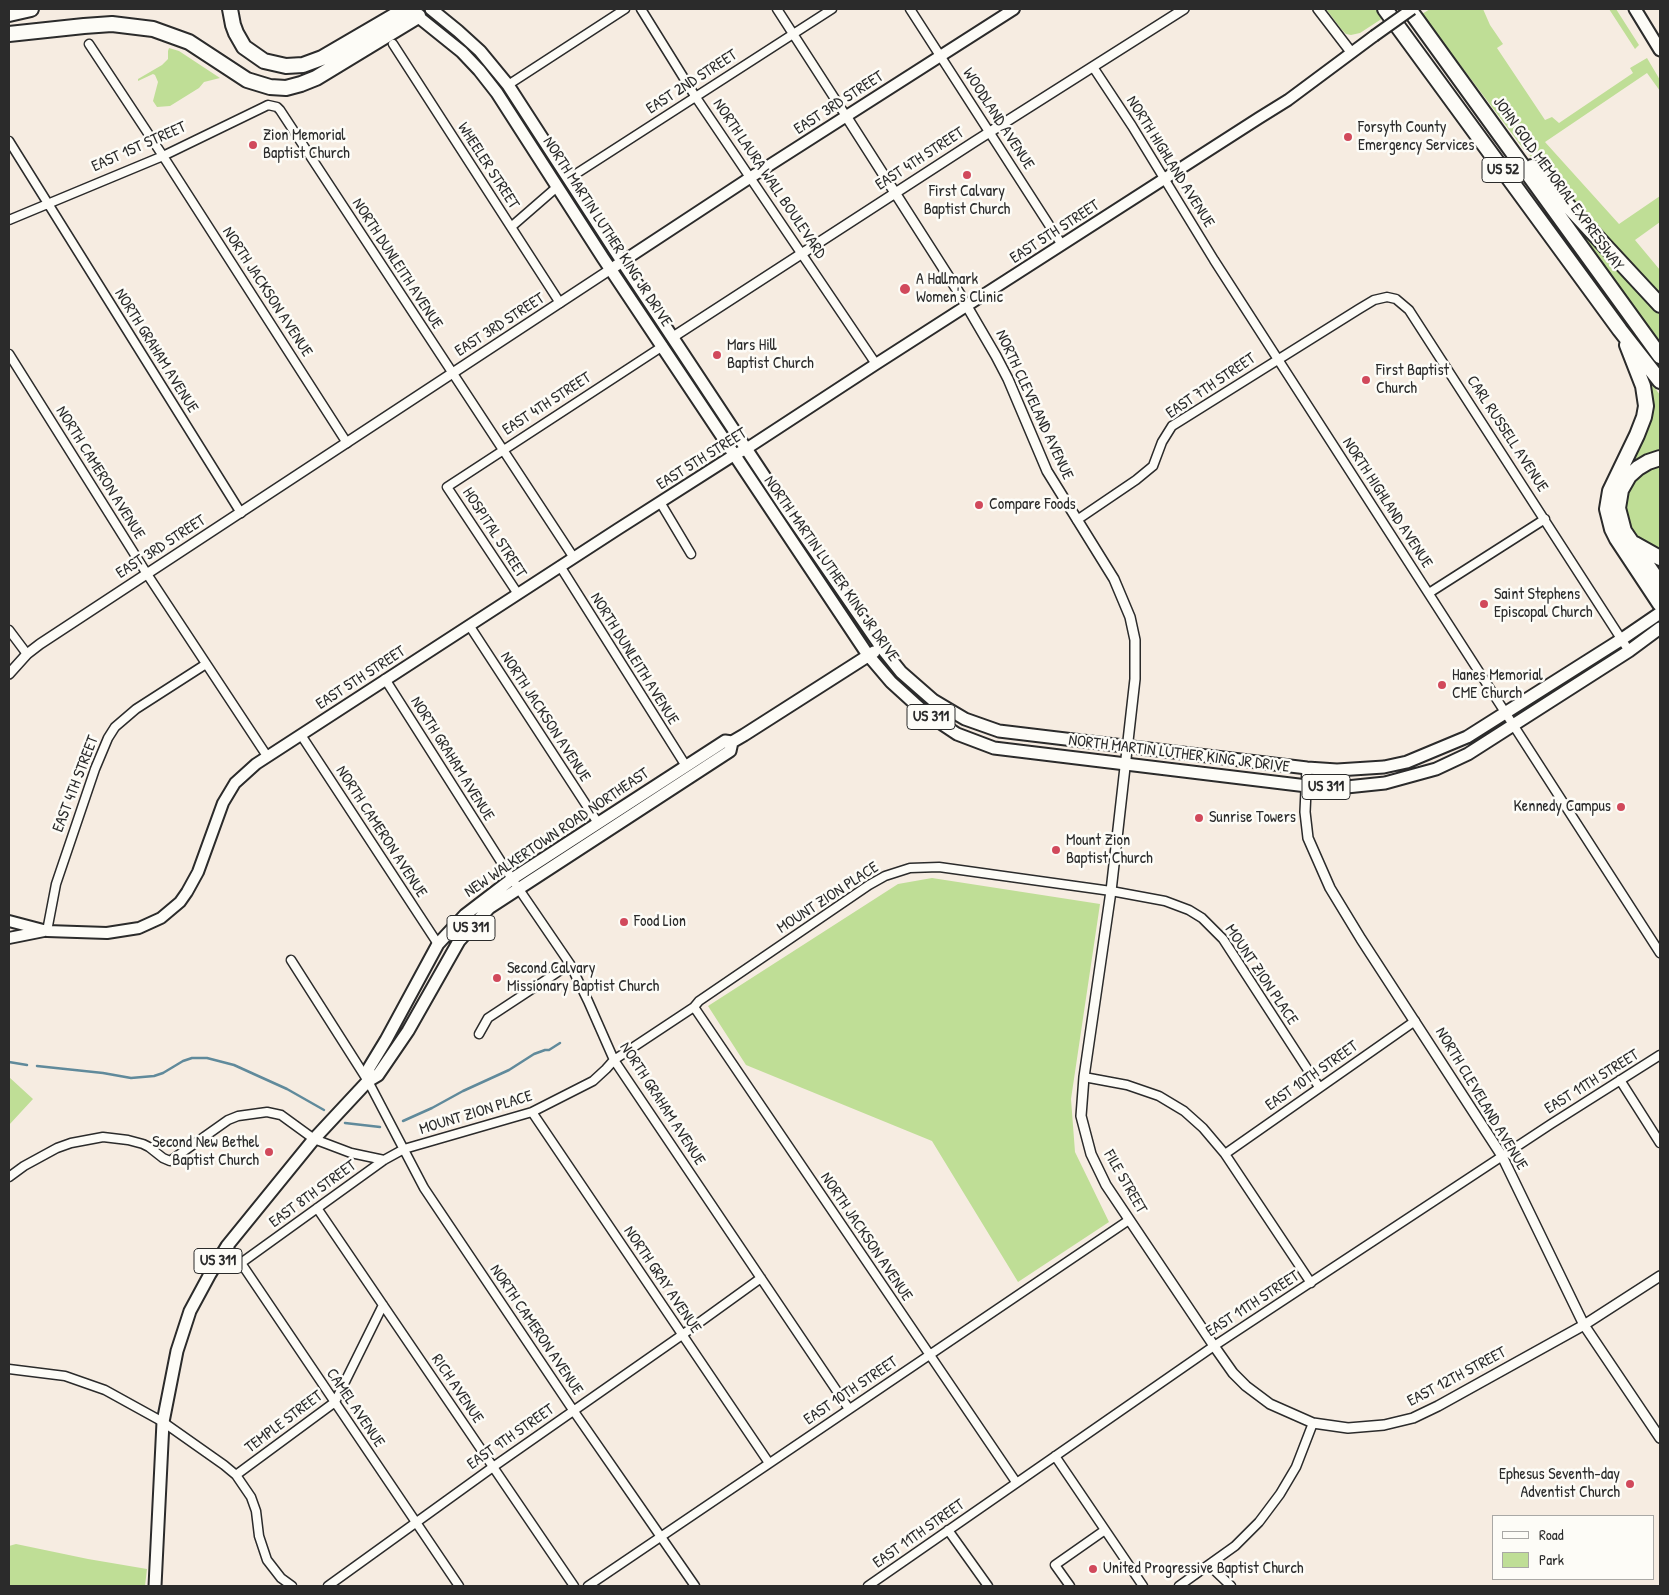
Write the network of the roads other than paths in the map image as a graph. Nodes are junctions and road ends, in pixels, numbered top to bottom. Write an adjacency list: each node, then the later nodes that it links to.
1 (31, 9): 17 (highway)
2 (230, 9): 18 (highway)
3 (387, 9): 18 (highway)
4 (431, 9): 27 (main road, NORTH MARTIN LUTHER KING JR DRIVE)
5 (625, 9): 27 (street)
6 (641, 9): 28 (street, NORTH LAURA WALL BOULEVARD)
7 (776, 9): 19 (street, NORTH CLEVELAND AVENUE)
8 (832, 9): 19 (street, EAST 2ND STREET)
9 (910, 9): 25 (street, WOODLAND AVENUE)
10 (1014, 9): 25 (main road, EAST 3RD STREET)
11 (1184, 9): 26 (street, EAST 4TH STREET)
12 (1318, 9): 24 (street)
13 (1385, 9): 50 (highway, US 52)
14 (1411, 9): 24 (main road, EAST 5TH STREET, bridge); 32 (highway, JOHN GOLD MEMORIAL EXPRESSWAY / US 52)
15 (1635, 9): 23 (main road)
16 (414, 11): 18 (highway); 20 (highway); 38 (main road, NORTH MARTIN LUTHER KING JR DRIVE)
17 (9, 14)
18 (379, 25)
19 (794, 33): 28 (street, EAST 2ND STREET); 30 (street, NORTH CLEVELAND AVENUE)
20 (9, 34)
21 (89, 44): 34 (street, NORTH JACKSON AVENUE)
22 (393, 44): 42 (street, WHEELER STREET)
23 (1660, 50)
24 (1351, 52): 37 (main road, EAST 5TH STREET)
25 (940, 56): 30 (main road, EAST 3RD STREET); 31 (street, WOODLAND AVENUE)
26 (1093, 67): 31 (street, EAST 4TH STREET); 37 (street, NORTH HIGHLAND AVENUE)
27 (508, 86): 36 (main road, NORTH MARTIN LUTHER KING JR DRIVE)
28 (695, 96): 35 (street, NORTH LAURA WALL BOULEVARD); 36 (street, EAST 2ND STREET)
29 (280, 110): 34 (street, EAST 1ST STREET); 57 (street, NORTH DUNLEITH AVENUE)
30 (846, 116): 35 (main road, EAST 3RD STREET); 39 (street, NORTH CLEVELAND AVENUE)
31 (990, 132): 39 (street, EAST 4TH STREET); 43 (street, WOODLAND AVENUE)
32 (1500, 134): 48 (highway); 54 (highway, JOHN GOLD MEMORIAL EXPRESSWAY / US 52)
33 (9, 141): 40 (street, NORTH GRAHAM AVENUE)
34 (163, 156): 40 (street, EAST 1ST STREET); 59 (street, NORTH JACKSON AVENUE)
35 (751, 177): 44 (street, NORTH LAURA WALL BOULEVARD); 45 (main road, EAST 3RD STREET)
36 (568, 178): 45 (main road, NORTH MARTIN LUTHER KING JR DRIVE)
37 (1164, 180): 43 (main road, EAST 5TH STREET); 55 (street, NORTH HIGHLAND AVENUE)
38 (557, 187): 42 (street); 46 (main road, NORTH MARTIN LUTHER KING JR DRIVE)
39 (895, 193): 44 (street, EAST 4TH STREET); 49 (street, NORTH CLEVELAND AVENUE)
40 (48, 203): 41 (street, EAST 1ST STREET); 66 (street, NORTH GRAHAM AVENUE)
41 (9, 220)
42 (511, 227): 47 (street, WHEELER STREET)
43 (1062, 245): 49 (main road, EAST 5TH STREET)
44 (803, 254): 51 (street, EAST 4TH STREET); 56 (street, NORTH LAURA WALL BOULEVARD)
45 (622, 261): 46 (main road, EAST 3RD STREET); 51 (main road, NORTH MARTIN LUTHER KING JR DRIVE)
46 (611, 269): 47 (street, EAST 3RD STREET); 52 (main road, NORTH MARTIN LUTHER KING JR DRIVE)
47 (560, 303): 57 (street, EAST 3RD STREET)
48 (1660, 305)
49 (967, 306): 56 (main road, EAST 5TH STREET); 68 (street, NORTH CLEVELAND AVENUE)
50 (1620, 330): 58 (highway, US 52); 78 (highway)
51 (673, 338): 60 (main road, NORTH MARTIN LUTHER KING JR DRIVE)
52 (662, 346): 61 (street, EAST 4TH STREET); 62 (main road, NORTH MARTIN LUTHER KING JR DRIVE)
53 (9, 354): 74 (street, NORTH CAMERON AVENUE)
54 (1660, 356)
55 (1278, 358): 67 (street, CARL RUSSELL AVENUE); 68 (street, EAST 7TH STREET); 76 (street, NORTH HIGHLAND AVENUE)
56 (876, 364): 60 (main road, EAST 5TH STREET)
57 (453, 373): 59 (street, EAST 3RD STREET); 61 (street, NORTH DUNLEITH AVENUE)
58 (1660, 381)
59 (347, 443): 66 (street, EAST 3RD STREET)
60 (746, 449): 62 (main road, EAST 5TH STREET); 84 (main road, NORTH MARTIN LUTHER KING JR DRIVE)
61 (504, 451): 64 (street, EAST 4TH STREET); 71 (street, NORTH DUNLEITH AVENUE)
62 (734, 455): 65 (main road, EAST 5TH STREET); 87 (main road, NORTH MARTIN LUTHER KING JR DRIVE)
63 (1660, 458): 69 (highway)
64 (447, 487): 77 (street, HOSPITAL STREET)
65 (660, 502): 70 (street); 71 (main road, EAST 5TH STREET)
66 (241, 512): 74 (street, EAST 3RD STREET)
67 (1545, 519): 76 (street); 83 (street, CARL RUSSELL AVENUE)
68 (1077, 520): 95 (street, NORTH CLEVELAND AVENUE)
69 (1629, 540): 72 (highway); 75 (highway)
70 (691, 554)
71 (574, 558): 73 (main road, EAST 5TH STREET)
72 (1660, 558)
73 (560, 566): 77 (main road, EAST 5TH STREET); 98 (street, NORTH DUNLEITH AVENUE)
74 (147, 574): 86 (street, EAST 3RD STREET); 88 (street, NORTH CAMERON AVENUE)
75 (1660, 584)
76 (1429, 593): 91 (street, NORTH HIGHLAND AVENUE)
77 (518, 594): 80 (main road, EAST 5TH STREET)
78 (1660, 604)
79 (1660, 613): 83 (main road, NORTH MARTIN LUTHER KING JR DRIVE / US 311)
80 (469, 626): 90 (main road, EAST 5TH STREET); 101 (street, NORTH JACKSON AVENUE)
81 (1660, 628): 85 (main road, NORTH MARTIN LUTHER KING JR DRIVE / US 311)
82 (9, 630): 86 (street)
83 (1622, 639): 85 (street, CARL RUSSELL AVENUE); 91 (main road, NORTH MARTIN LUTHER KING JR DRIVE / US 311)
84 (881, 647): 87 (main road, NEW WALKERTOWN ROAD NORTHEAST / US 311); 95 (main road, NORTH MARTIN LUTHER KING JR DRIVE / US 311)
85 (1629, 651): 92 (main road, NORTH MARTIN LUTHER KING JR DRIVE / US 311)
86 (26, 654): 89 (street, EAST 3RD STREET)
87 (868, 656): 94 (main road, NEW WALKERTOWN ROAD NORTHEAST / US 311); 97 (main road, NORTH MARTIN LUTHER KING JR DRIVE / US 311)
88 (206, 664): 96 (street, NORTH CAMERON AVENUE); 105 (street, EAST 4TH STREET)
89 (9, 674)
90 (385, 680): 93 (main road, EAST 5TH STREET); 102 (street, NORTH GRAHAM AVENUE)
91 (1506, 713): 92 (street, NORTH HIGHLAND AVENUE); 99 (main road, NORTH MARTIN LUTHER KING JR DRIVE / US 311)
92 (1514, 725): 100 (main road, NORTH MARTIN LUTHER KING JR DRIVE / US 311); 108 (street, NORTH HIGHLAND AVENUE)
93 (301, 735): 96 (main road, EAST 5TH STREET); 107 (street, NORTH CAMERON AVENUE)
94 (732, 742): 98 (main road, NEW WALKERTOWN ROAD NORTHEAST / US 311); 102 (main road, NEW WALKERTOWN ROAD NORTHEAST / US 311)
95 (1128, 747): 97 (street, NORTH CLEVELAND AVENUE); 99 (main road, NORTH MARTIN LUTHER KING JR DRIVE / US 311)
96 (267, 756): 105 (main road, EAST 5TH STREET)
97 (1126, 764): 100 (main road, NORTH MARTIN LUTHER KING JR DRIVE / US 311); 103 (street, FILE STREET)
98 (686, 766): 101 (main road, NEW WALKERTOWN ROAD NORTHEAST / US 311)
99 (1307, 768): 100 (street, NORTH CLEVELAND AVENUE)
100 (1307, 786): 113 (street, NORTH CLEVELAND AVENUE)
101 (598, 823): 102 (main road, NEW WALKERTOWN ROAD NORTHEAST / US 311)
102 (515, 884): 107 (main road, NEW WALKERTOWN ROAD NORTHEAST / US 311); 110 (street, NORTH GRAHAM AVENUE); 112 (main road, NEW WALKERTOWN ROAD NORTHEAST / US 311)
103 (1111, 892): 111 (street, MOUNT ZION PLACE); 117 (street, FILE STREET); 120 (street, MOUNT ZION PLACE)
104 (9, 921): 105 (main road, EAST 5TH STREET)
105 (47, 931): 106 (main road, EAST 5TH STREET)
106 (9, 938)
107 (438, 944): 112 (main road); 119 (main road, NEW WALKERTOWN ROAD NORTHEAST / US 311)
108 (1660, 953)
109 (291, 960): 119 (street, NORTH CAMERON AVENUE)
110 (570, 964): 114 (street); 116 (street, NORTH GRAHAM AVENUE)
111 (694, 1007): 116 (street, MOUNT ZION PLACE); 140 (street, NORTH JACKSON AVENUE)
112 (420, 1008): 119 (main road, NEW WALKERTOWN ROAD NORTHEAST / US 311)
113 (1415, 1021): 120 (street, EAST 10TH STREET); 126 (street, NORTH CLEVELAND AVENUE)
114 (479, 1034)
115 (1660, 1055): 118 (street, EAST 11TH STREET)
116 (614, 1060): 121 (street, MOUNT ZION PLACE); 134 (street, NORTH GRAHAM AVENUE)
117 (1084, 1076): 125 (street); 130 (street, FILE STREET)
118 (1620, 1080): 123 (street); 126 (street, EAST 11TH STREET)
119 (368, 1081): 122 (main road, NEW WALKERTOWN ROAD NORTHEAST / US 311); 124 (street, NORTH CAMERON AVENUE)
120 (1319, 1087): 125 (street, EAST 10TH STREET)
121 (532, 1112): 124 (street, MOUNT ZION PLACE); 138 (street, NORTH GRAY AVENUE)
122 (314, 1139): 127 (street); 128 (street); 131 (main road, NEW WALKERTOWN ROAD NORTHEAST / US 311)
123 (1660, 1143)
124 (404, 1149): 127 (street, EAST 8TH STREET); 144 (street, NORTH CAMERON AVENUE)
125 (1225, 1154): 135 (street)
126 (1502, 1156): 135 (street, EAST 11TH STREET); 137 (street, NORTH CLEVELAND AVENUE)
127 (384, 1160): 129 (street, EAST 8TH STREET)
128 (9, 1177)
129 (317, 1208): 132 (street, EAST 8TH STREET); 136 (street, RICH AVENUE)
130 (1130, 1220): 139 (street, FILE STREET); 140 (street, EAST 10TH STREET)
131 (227, 1246): 132 (street, CAMEL AVENUE); 145 (main road, NEW WALKERTOWN ROAD NORTHEAST / US 311)
132 (241, 1263): 142 (street, CAMEL AVENUE)
133 (1660, 1276): 137 (street, EAST 12TH STREET)
134 (761, 1278): 138 (street, EAST 9TH STREET); 143 (street, NORTH GRAHAM AVENUE)
135 (1311, 1283): 139 (street, EAST 11TH STREET)
136 (383, 1305): 142 (street, TEMPLE STREET); 151 (street, RICH AVENUE)
137 (1584, 1325): 146 (street, EAST 12TH STREET); 147 (street, NORTH CLEVELAND AVENUE)
138 (682, 1335): 144 (street, EAST 9TH STREET); 150 (street, NORTH GRAY AVENUE)
139 (1214, 1346): 146 (street, FILE STREET); 149 (street, EAST 11TH STREET)
140 (929, 1355): 143 (street, EAST 10TH STREET); 153 (street, NORTH JACKSON AVENUE)
141 (9, 1368): 145 (street)
142 (335, 1402): 152 (street, TEMPLE STREET); 154 (street, CAMEL AVENUE)
143 (849, 1409): 150 (street, EAST 10TH STREET)
144 (573, 1410): 151 (street, EAST 9TH STREET); 157 (street, NORTH CAMERON AVENUE)
145 (163, 1422): 152 (street); 159 (main road, NEW WALKERTOWN ROAD NORTHEAST / US 311)
146 (1313, 1423): 158 (street)
147 (1658, 1427): 148 (street, NORTH CLEVELAND AVENUE)
148 (1660, 1438)
149 (1055, 1456): 153 (street, EAST 11TH STREET); 156 (street)
150 (769, 1463): 157 (street, EAST 10TH STREET)
151 (492, 1467): 154 (street, EAST 9TH STREET); 163 (street, RICH AVENUE)
152 (236, 1475): 160 (street)
153 (1016, 1482): 155 (street, EAST 11TH STREET)
154 (416, 1523): 161 (street, EAST 9TH STREET); 162 (street, CAMEL AVENUE)
155 (948, 1530): 166 (street, EAST 11TH STREET); 167 (street)
156 (1105, 1530): 168 (street); 169 (street)
157 (660, 1536): 164 (street, EAST 10TH STREET); 165 (street, NORTH CAMERON AVENUE)
158 (1210, 1565): 170 (street); 171 (street)
159 (155, 1586)
160 (292, 1586)
161 (328, 1586)
162 (459, 1586)
163 (574, 1586)
164 (588, 1586)
165 (695, 1586)
166 (868, 1586)
167 (988, 1586)
168 (1070, 1586)
169 (1143, 1586)
170 (1179, 1586)
171 (1231, 1586)

